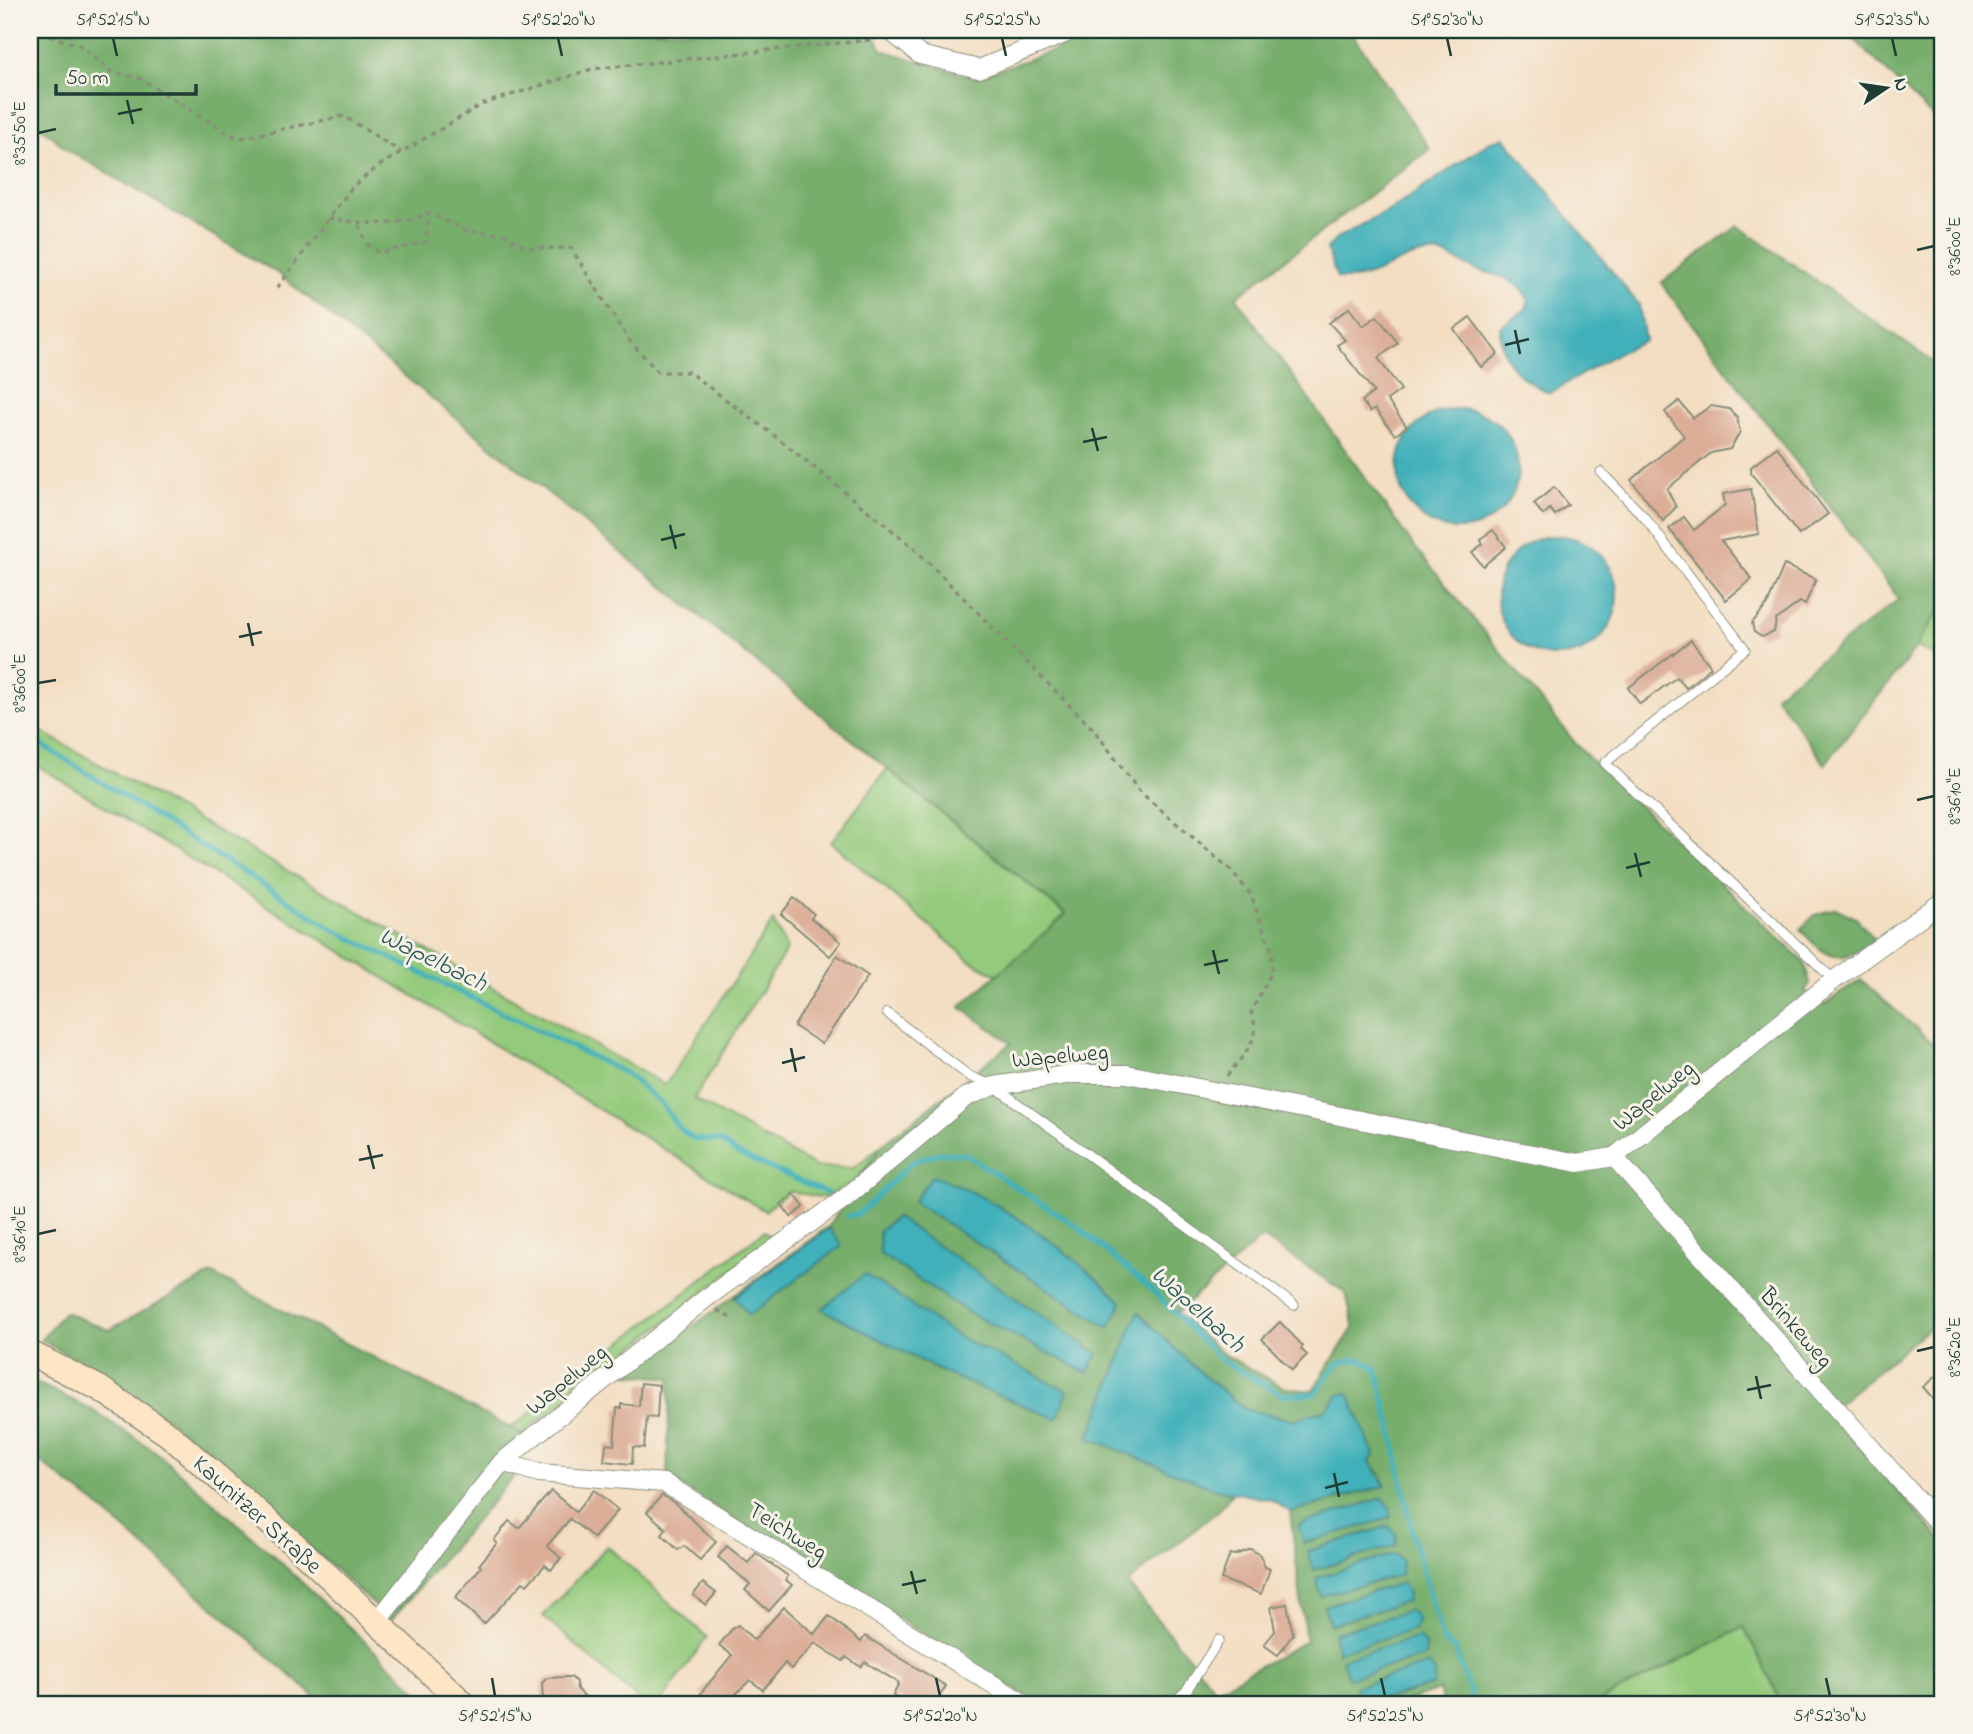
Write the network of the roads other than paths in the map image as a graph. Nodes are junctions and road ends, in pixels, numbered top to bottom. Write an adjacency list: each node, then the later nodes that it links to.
1 (1074, 30): 2 (street)
2 (892, 33)
3 (1601, 472): 5 (lane)
4 (1943, 901): 5 (street, Wapelweg)
5 (1834, 980): 8 (street, Wapelweg)
6 (887, 1013): 7 (lane)
7 (993, 1086): 8 (street, Wapelweg); 9 (lane); 11 (street, Wapelweg)
8 (1615, 1157): 12 (street, Brinkeweg)
9 (1294, 1305)
10 (30, 1353): 13 (street, Kaunitzer Straße)
11 (502, 1462): 13 (street, Wapelweg); 16 (street, Teichweg)
12 (1943, 1529)
13 (376, 1623): 15 (street, Kaunitzer Straße)
14 (1219, 1640): 17 (lane)
15 (464, 1704)
16 (1025, 1704)
17 (1172, 1704)

